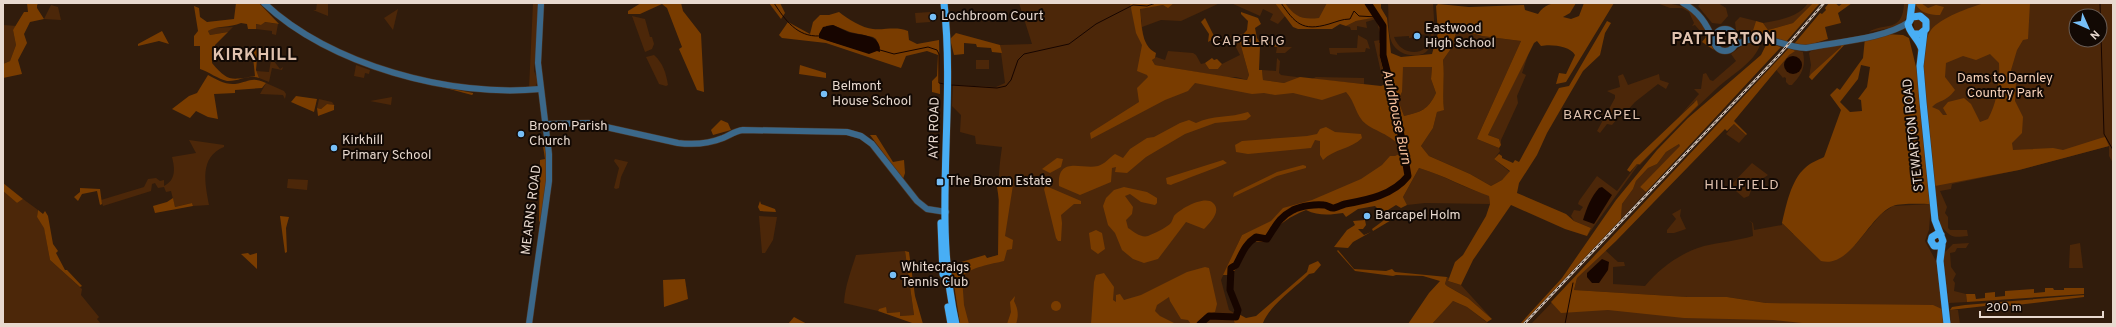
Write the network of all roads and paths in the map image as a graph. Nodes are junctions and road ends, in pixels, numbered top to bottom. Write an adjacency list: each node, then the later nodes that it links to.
1 (264, 3): 19 (street)
2 (541, 3): 19 (street, MEARNS ROAD)
3 (939, 3): 20 (main road, AYR ROAD)
4 (944, 3): 20 (main road, AYR ROAD)
5 (1683, 3): 9 (street)
6 (1912, 4): 7 (main road, STEWARTON ROAD); 8 (main road, STEWARTON ROAD)
7 (1920, 16): 8 (main road); 12 (main road, STEWARTON ROAD)
8 (1910, 20): 11 (street); 13 (main road, STEWARTON ROAD)
9 (1706, 24): 10 (street); 15 (street)
10 (1720, 29): 14 (street); 15 (street)
11 (1892, 31): 13 (street); 16 (street)
12 (1924, 32): 13 (main road); 18 (main road, STEWARTON ROAD)
13 (1913, 33): 18 (main road, STEWARTON ROAD)
14 (1735, 35): 16 (street); 17 (street)
15 (1713, 39): 17 (street)
16 (1748, 39): 17 (street)
17 (1735, 45)
18 (1921, 47): 23 (main road, STEWARTON ROAD)
19 (540, 90): 21 (street, MEARNS ROAD)
20 (945, 110): 22 (main road, AYR ROAD)
21 (545, 124): 22 (street); 29 (street, MEARNS ROAD)
22 (944, 212): 28 (main road, AYR ROAD)
23 (1935, 220): 24 (main road, STEWARTON ROAD); 25 (main road, STEWARTON ROAD)
24 (1941, 235): 25 (main road); 26 (main road)
25 (1932, 241): 26 (main road); 27 (main road)
26 (1942, 245): 27 (main road)
27 (1940, 261): 31 (main road)
28 (952, 319): 30 (main road, AYR ROAD)
29 (529, 324)
30 (956, 324)
31 (1947, 324)

